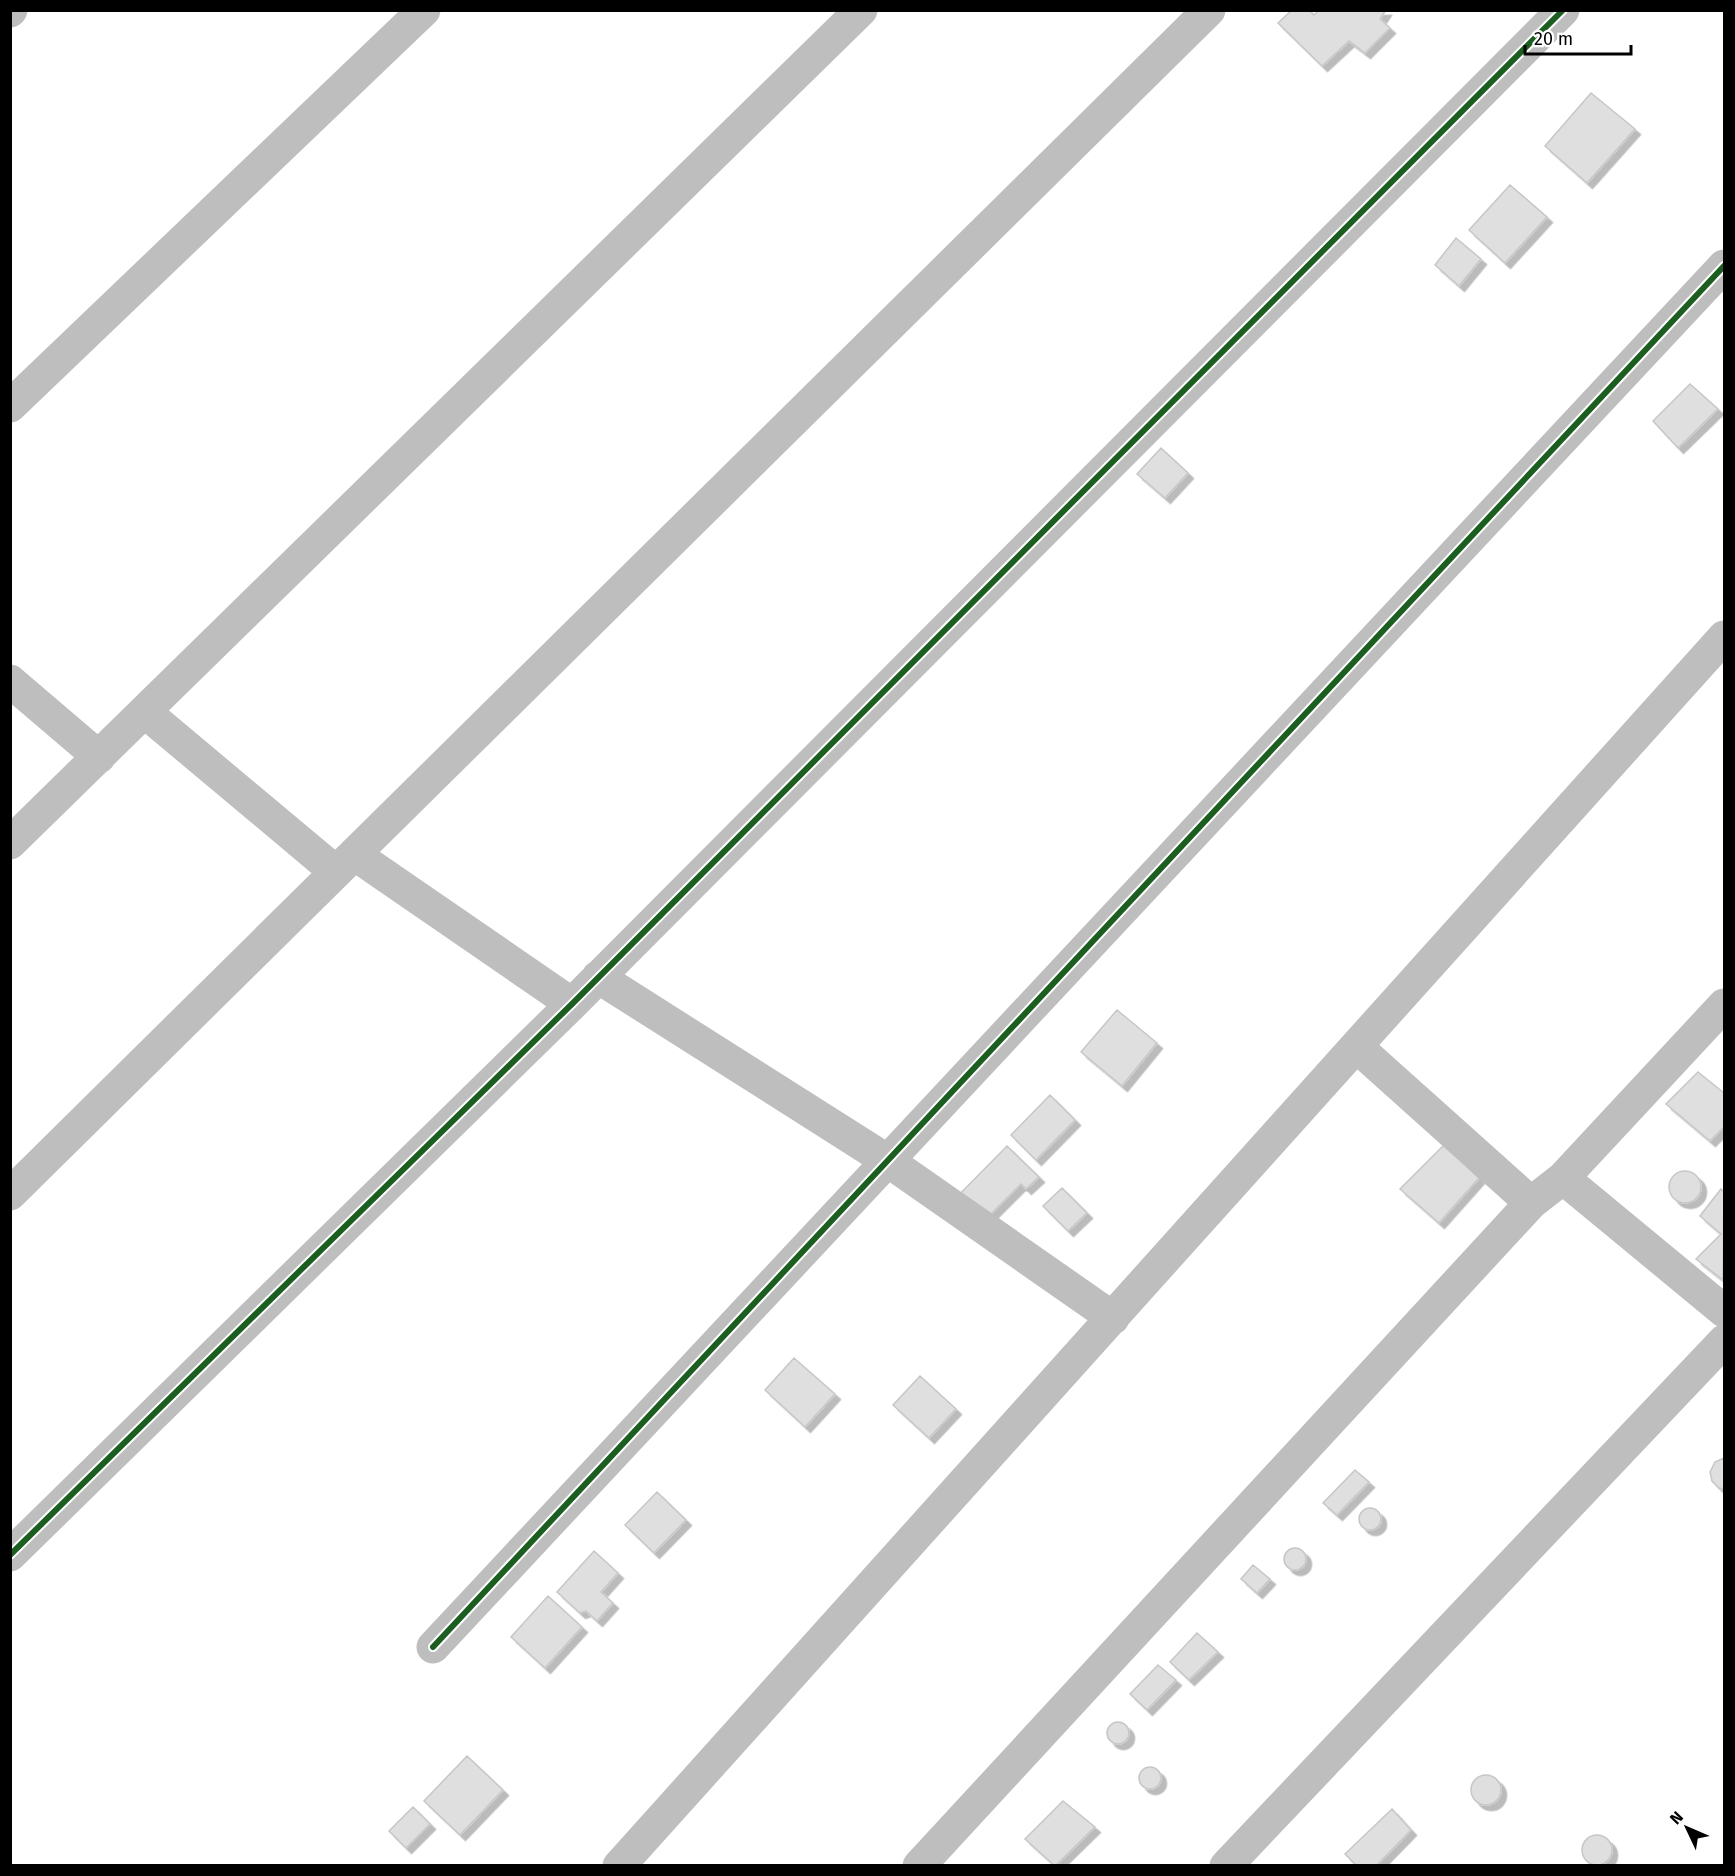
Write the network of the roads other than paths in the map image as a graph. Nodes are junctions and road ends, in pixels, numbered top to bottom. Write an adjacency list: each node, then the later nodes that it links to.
1 (424, 10): 6 (street)
2 (861, 10): 9 (street)
3 (1209, 10): 12 (street)
4 (1563, 10): 13 (street)
5 (1725, 266): 17 (street)
6 (10, 406)
7 (1725, 637): 16 (street)
8 (10, 681): 10 (street)
9 (145, 712): 10 (street); 12 (street)
10 (99, 757): 11 (street)
11 (10, 843)
12 (345, 863): 14 (street); 19 (street)
13 (598, 977): 14 (street); 17 (street)
14 (572, 1004): 24 (street)
15 (1725, 1005): 18 (street)
16 (1357, 1047): 20 (street); 22 (street)
17 (888, 1161): 22 (street); 25 (street)
18 (1563, 1178): 20 (street); 21 (street)
19 (10, 1194)
20 (1532, 1203): 27 (street)
21 (1725, 1311)
22 (1113, 1318): 26 (street)
23 (1720, 1354): 28 (street)
24 (10, 1555)
25 (433, 1647)
26 (620, 1866)
27 (920, 1866)
28 (1226, 1866)

